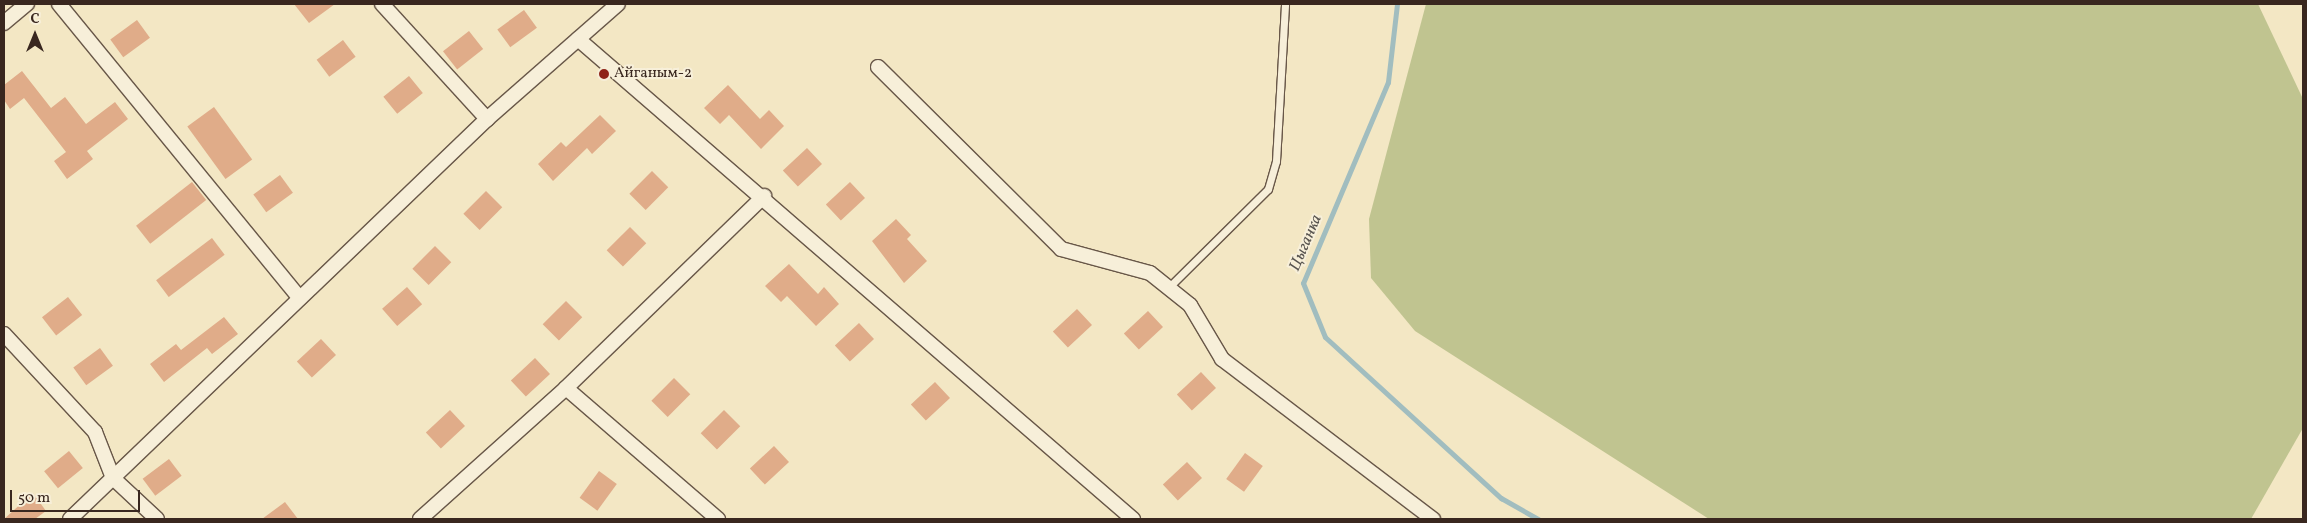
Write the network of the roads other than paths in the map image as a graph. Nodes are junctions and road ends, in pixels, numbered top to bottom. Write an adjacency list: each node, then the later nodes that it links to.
1 (27, 4): 6 (street)
2 (59, 4): 12 (street)
3 (382, 4): 9 (street)
4 (618, 4): 7 (street)
5 (1285, 4): 11 (lane)
6 (4, 22)
7 (578, 40): 9 (street); 10 (street)
8 (878, 67): 11 (street)
9 (487, 119): 12 (street)
10 (764, 196): 14 (street); 20 (street)
11 (1169, 287): 21 (street)
12 (300, 298): 15 (street)
13 (4, 334): 15 (street)
14 (566, 388): 18 (street); 19 (street)
15 (113, 478): 16 (street); 17 (street)
16 (70, 519)
17 (157, 519)
18 (420, 519)
19 (718, 519)
20 (1134, 519)
21 (1433, 519)

